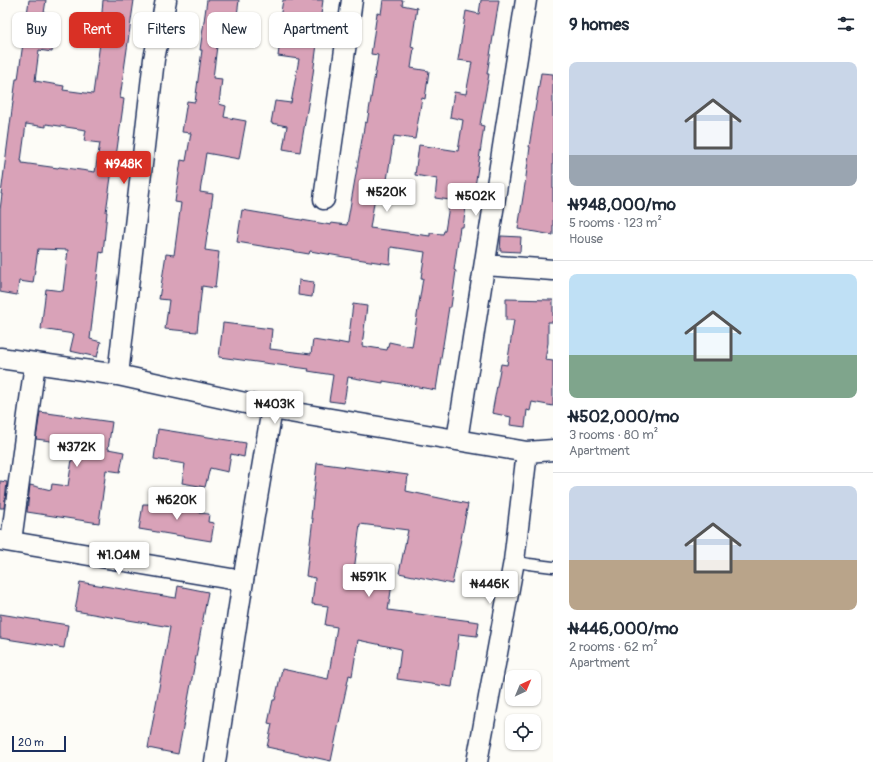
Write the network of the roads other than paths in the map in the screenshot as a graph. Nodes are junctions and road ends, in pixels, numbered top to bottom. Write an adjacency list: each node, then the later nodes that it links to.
1 (166, 0): 9 (street)
2 (352, 0): 4 (street)
3 (526, 0): 5 (street)
4 (324, 199)
5 (485, 265): 6 (street); 11 (street)
6 (553, 270)
7 (0, 358): 8 (street)
8 (35, 363): 9 (street); 14 (street)
9 (118, 375): 10 (street)
10 (272, 408): 11 (street); 17 (street)
11 (457, 440): 13 (street)
12 (553, 450): 13 (street)
13 (527, 452): 15 (street)
14 (5, 540): 17 (street)
15 (514, 561): 16 (lane); 19 (street)
16 (553, 567)
17 (243, 580): 18 (street)
18 (215, 762)
19 (477, 762)

